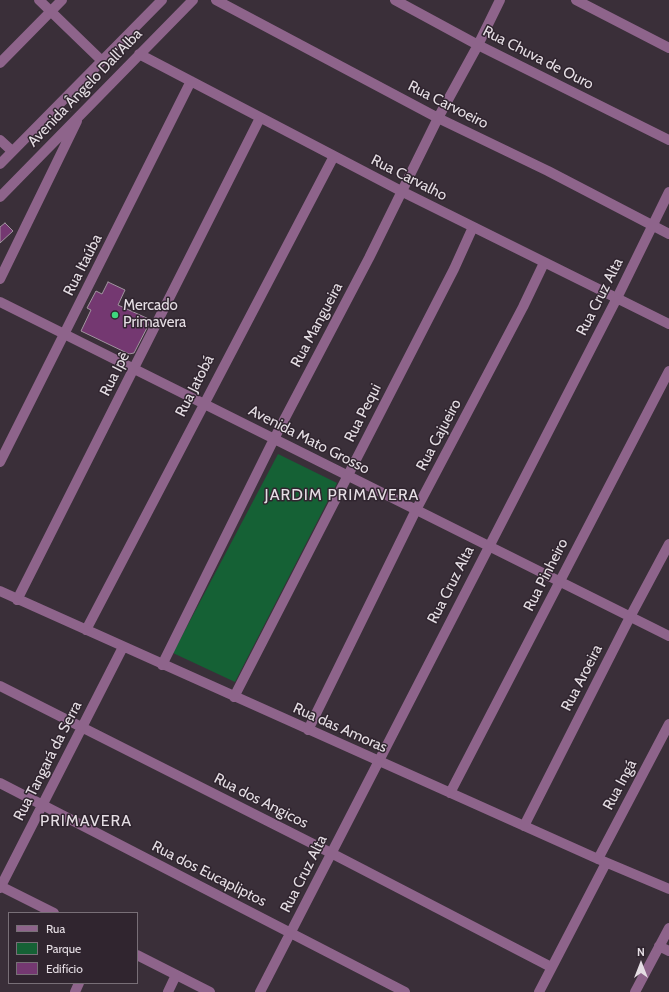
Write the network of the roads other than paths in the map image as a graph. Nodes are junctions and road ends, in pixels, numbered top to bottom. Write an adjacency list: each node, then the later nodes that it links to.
1 (39, 0): 9 (street)
2 (62, 0): 9 (street)
3 (162, 0): 13 (street, Avenida Ângelo Dall'Alba)
4 (193, 0): 12 (street, Avenida Ângelo Dall'Alba)
5 (216, 0): 18 (street, Rua Carvoeiro)
6 (395, 0): 10 (street, Rua Chuva de Ouro)
7 (500, 0): 10 (street, Rua Mangueira)
8 (576, 0): 11 (street)
9 (50, 12): 13 (street); 14 (street)
10 (478, 44): 18 (street, Rua Mangueira); 20 (street, Rua Chuva de Ouro)
11 (669, 48)
12 (139, 54): 15 (street, Rua Carvalho); 16 (street, Avenida Ângelo Dall'Alba)
13 (101, 60): 21 (street, Avenida Ângelo Dall'Alba)
14 (0, 63)
15 (191, 81): 17 (street, Rua Carvalho); 35 (street, Rua Itaúba)
16 (82, 112): 26 (street, Avenida Ângelo Dall'Alba); 31 (street)
17 (260, 118): 22 (street, Rua Carvalho); 36 (street, Rua Ipê)
18 (438, 118): 24 (street, Rua Mangueira); 27 (street, Rua Carvoeiro)
19 (0, 140): 21 (street)
20 (669, 140)
21 (12, 151): 23 (street, Avenida Ângelo Dall'Alba)
22 (334, 156): 24 (street, Rua Carvalho); 38 (street, Rua Jatobá)
23 (0, 164)
24 (403, 192): 28 (street, Rua Carvalho); 39 (street, Rua Mangueira)
25 (669, 192): 27 (street, Rua Cruz Alta)
26 (0, 197)
27 (652, 226): 29 (street, Rua Carvoeiro); 32 (street, Rua Cruz Alta)
28 (473, 227): 30 (street, Rua Carvalho); 41 (street, Rua Pequi)
29 (669, 234)
30 (544, 262): 32 (street, Rua Carvalho); 42 (street, Rua Cajueiro)
31 (0, 279)
32 (616, 298): 34 (street, Rua Carvalho); 44 (street, Rua Cruz Alta)
33 (0, 302): 35 (street, Avenida Mato Grosso)
34 (669, 324)
35 (65, 335): 36 (street, Avenida Mato Grosso); 40 (street, Rua Itaúba)
36 (134, 370): 38 (street, Avenida Mato Grosso); 47 (street, Rua Ipê)
37 (669, 371): 45 (street, Rua Pinheiro)
38 (203, 404): 39 (street, Avenida Mato Grosso); 49 (street, Rua Jatobá)
39 (274, 439): 41 (street, Avenida Mato Grosso); 52 (street, Rua Mangueira)
40 (0, 462)
41 (348, 476): 42 (street, Avenida Mato Grosso); 54 (street, Rua Pequi)
42 (416, 510): 44 (street, Avenida Mato Grosso); 57 (street, Rua Cajueiro)
43 (669, 544): 48 (street, Rua Aroeira)
44 (488, 546): 45 (street, Avenida Mato Grosso); 58 (street, Rua Cruz Alta)
45 (559, 582): 48 (street, Avenida Mato Grosso); 60 (street, Rua Pinheiro)
46 (0, 591): 47 (street, Rua das Amoras)
47 (17, 600): 49 (street, Rua das Amoras)
48 (630, 617): 50 (street, Avenida Mato Grosso); 62 (street, Rua Aroeira)
49 (86, 630): 51 (street, Rua das Amoras)
50 (669, 636)
51 (123, 647): 52 (street, Rua das Amoras); 56 (street, Rua Tangará da Serra)
52 (162, 665): 54 (street, Rua das Amoras)
53 (0, 686): 56 (street, Rua dos Angicos)
54 (234, 697): 57 (street, Rua das Amoras)
55 (669, 724): 64 (street, Rua Ingá)
56 (82, 728): 61 (street, Rua Tangará da Serra); 63 (street, Rua dos Angicos)
57 (308, 730): 58 (street, Rua das Amoras)
58 (378, 761): 60 (street, Rua das Amoras); 63 (street, Rua Cruz Alta)
59 (0, 783): 61 (street, Rua dos Eucapliptos)
60 (450, 794): 62 (street, Rua das Amoras)
61 (43, 805): 65 (street, Rua Tangará da Serra); 69 (street, Rua dos Eucapliptos)
62 (524, 826): 64 (street, Rua das Amoras)
63 (332, 853): 69 (street, Rua Cruz Alta); 73 (street, Rua dos Angicos)
64 (602, 861): 66 (street, Rua das Amoras); 73 (street, Rua Ingá)
65 (0, 886): 67 (street)
66 (669, 888)
67 (52, 912)
68 (669, 928): 70 (street)
69 (291, 933): 77 (street, Rua Cruz Alta); 78 (street, Rua dos Eucapliptos)
70 (659, 946): 71 (street); 80 (street)
71 (669, 951)
72 (138, 956): 74 (street)
73 (551, 967): 79 (street, Rua Ingá)
74 (176, 975): 75 (street); 76 (street)
75 (168, 992)
76 (210, 992)
77 (260, 992)
78 (405, 992)
79 (539, 992)
80 (635, 992)

